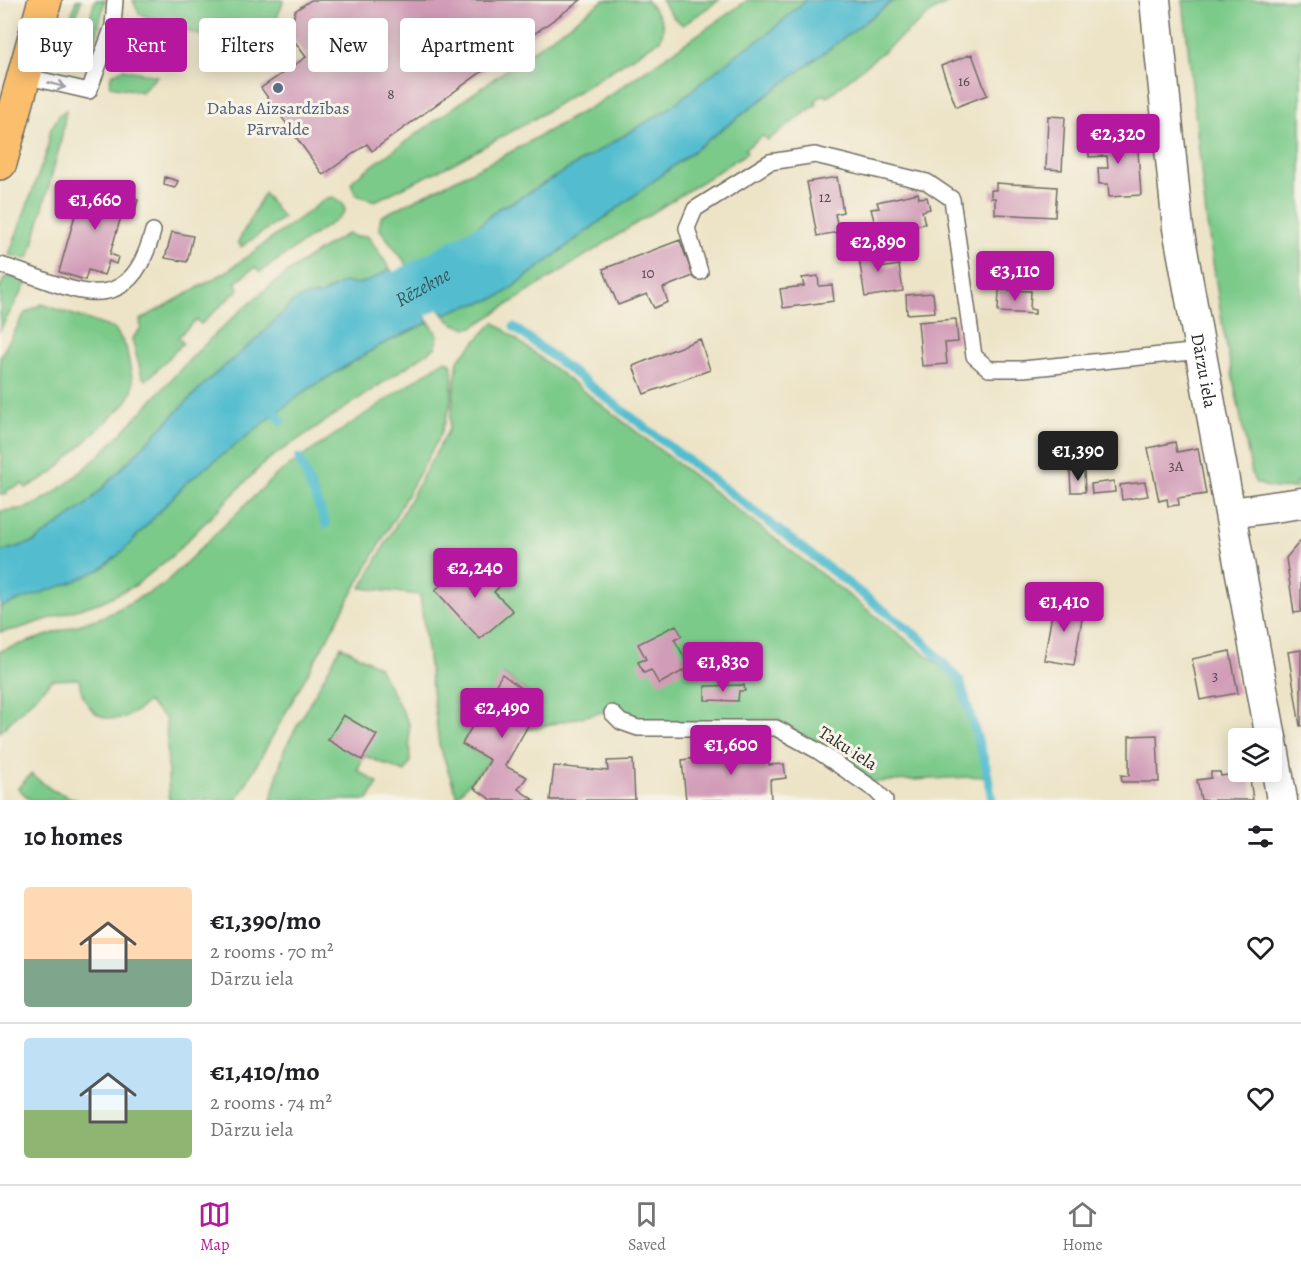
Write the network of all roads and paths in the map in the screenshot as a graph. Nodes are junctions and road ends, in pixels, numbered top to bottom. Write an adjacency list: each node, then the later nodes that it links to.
1 (45, 0): 4 (main road)
2 (115, 0): 4 (lane, one-way to 2)
3 (1155, 0): 9 (street, Dārzu iela)
4 (24, 76): 5 (main road)
5 (0, 164)
6 (153, 231): 7 (lane)
7 (0, 265)
8 (700, 272): 9 (lane)
9 (1201, 351): 11 (street, Dārzu iela)
10 (1301, 503): 11 (street)
11 (1232, 513): 13 (street, Dārzu iela)
12 (612, 713): 15 (lane, Taku iela)
13 (1270, 728)
14 (1279, 782): 16 (street, Dārzu iela)
15 (885, 800)
16 (1282, 800)

